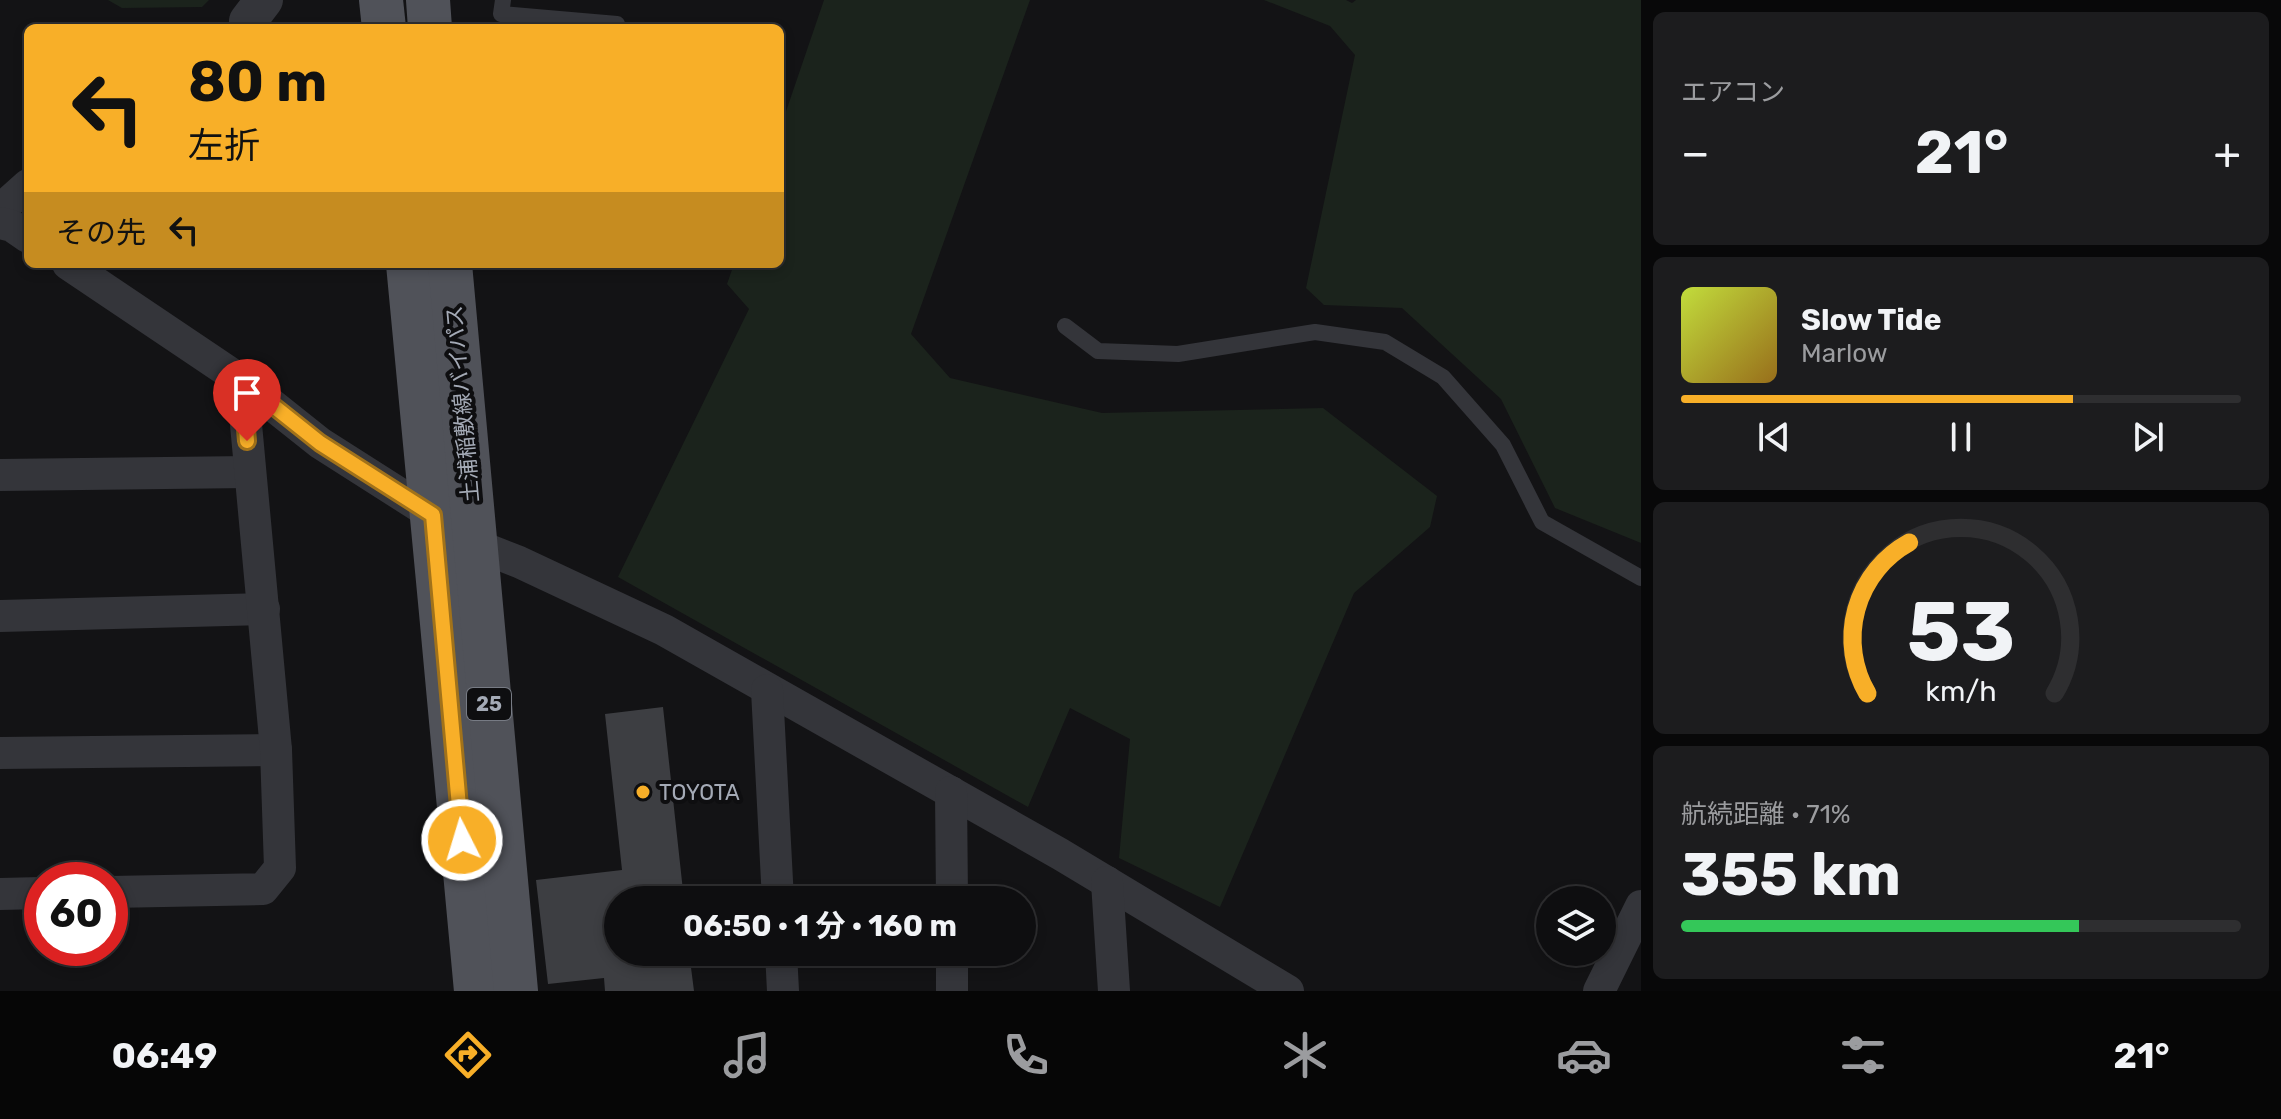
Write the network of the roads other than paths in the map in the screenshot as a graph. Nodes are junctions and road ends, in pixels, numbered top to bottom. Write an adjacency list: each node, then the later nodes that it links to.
1 (381, 0): 4 (main road)
2 (428, 0): 5 (main road)
3 (503, 0): 6 (lane)
4 (384, 24)
5 (430, 24)
6 (617, 24)
7 (24, 189): 8 (street)
8 (0, 210)
9 (0, 223): 10 (street)
10 (24, 234)
11 (74, 268): 15 (street)
12 (408, 268): 18 (main road, 土浦稲敷線バイパス / 25)
13 (450, 268): 19 (main road, 土浦稲敷線バイパス / 25)
14 (1065, 326): 20 (lane)
15 (242, 381): 16 (street); 18 (street)
16 (249, 472): 17 (street); 21 (street)
17 (0, 475)
18 (433, 515): 36 (main road, 25)
19 (473, 544): 23 (street); 37 (main road, 25)
20 (1641, 578)
21 (264, 609): 22 (street); 24 (street)
22 (0, 616)
23 (767, 690): 26 (street); 28 (street)
24 (276, 750): 25 (street); 30 (street)
25 (0, 753)
26 (951, 792): 27 (street); 29 (street)
27 (1107, 882): 40 (street); 41 (street)
28 (777, 886)
29 (952, 886)
30 (128, 892)
31 (24, 893): 32 (street)
32 (0, 894)
33 (1641, 906): 42 (street)
34 (782, 966): 38 (street)
35 (952, 966): 39 (street)
36 (476, 991)
37 (516, 991)
38 (783, 991)
39 (952, 991)
40 (1114, 991)
41 (1288, 991)
42 (1599, 991)

